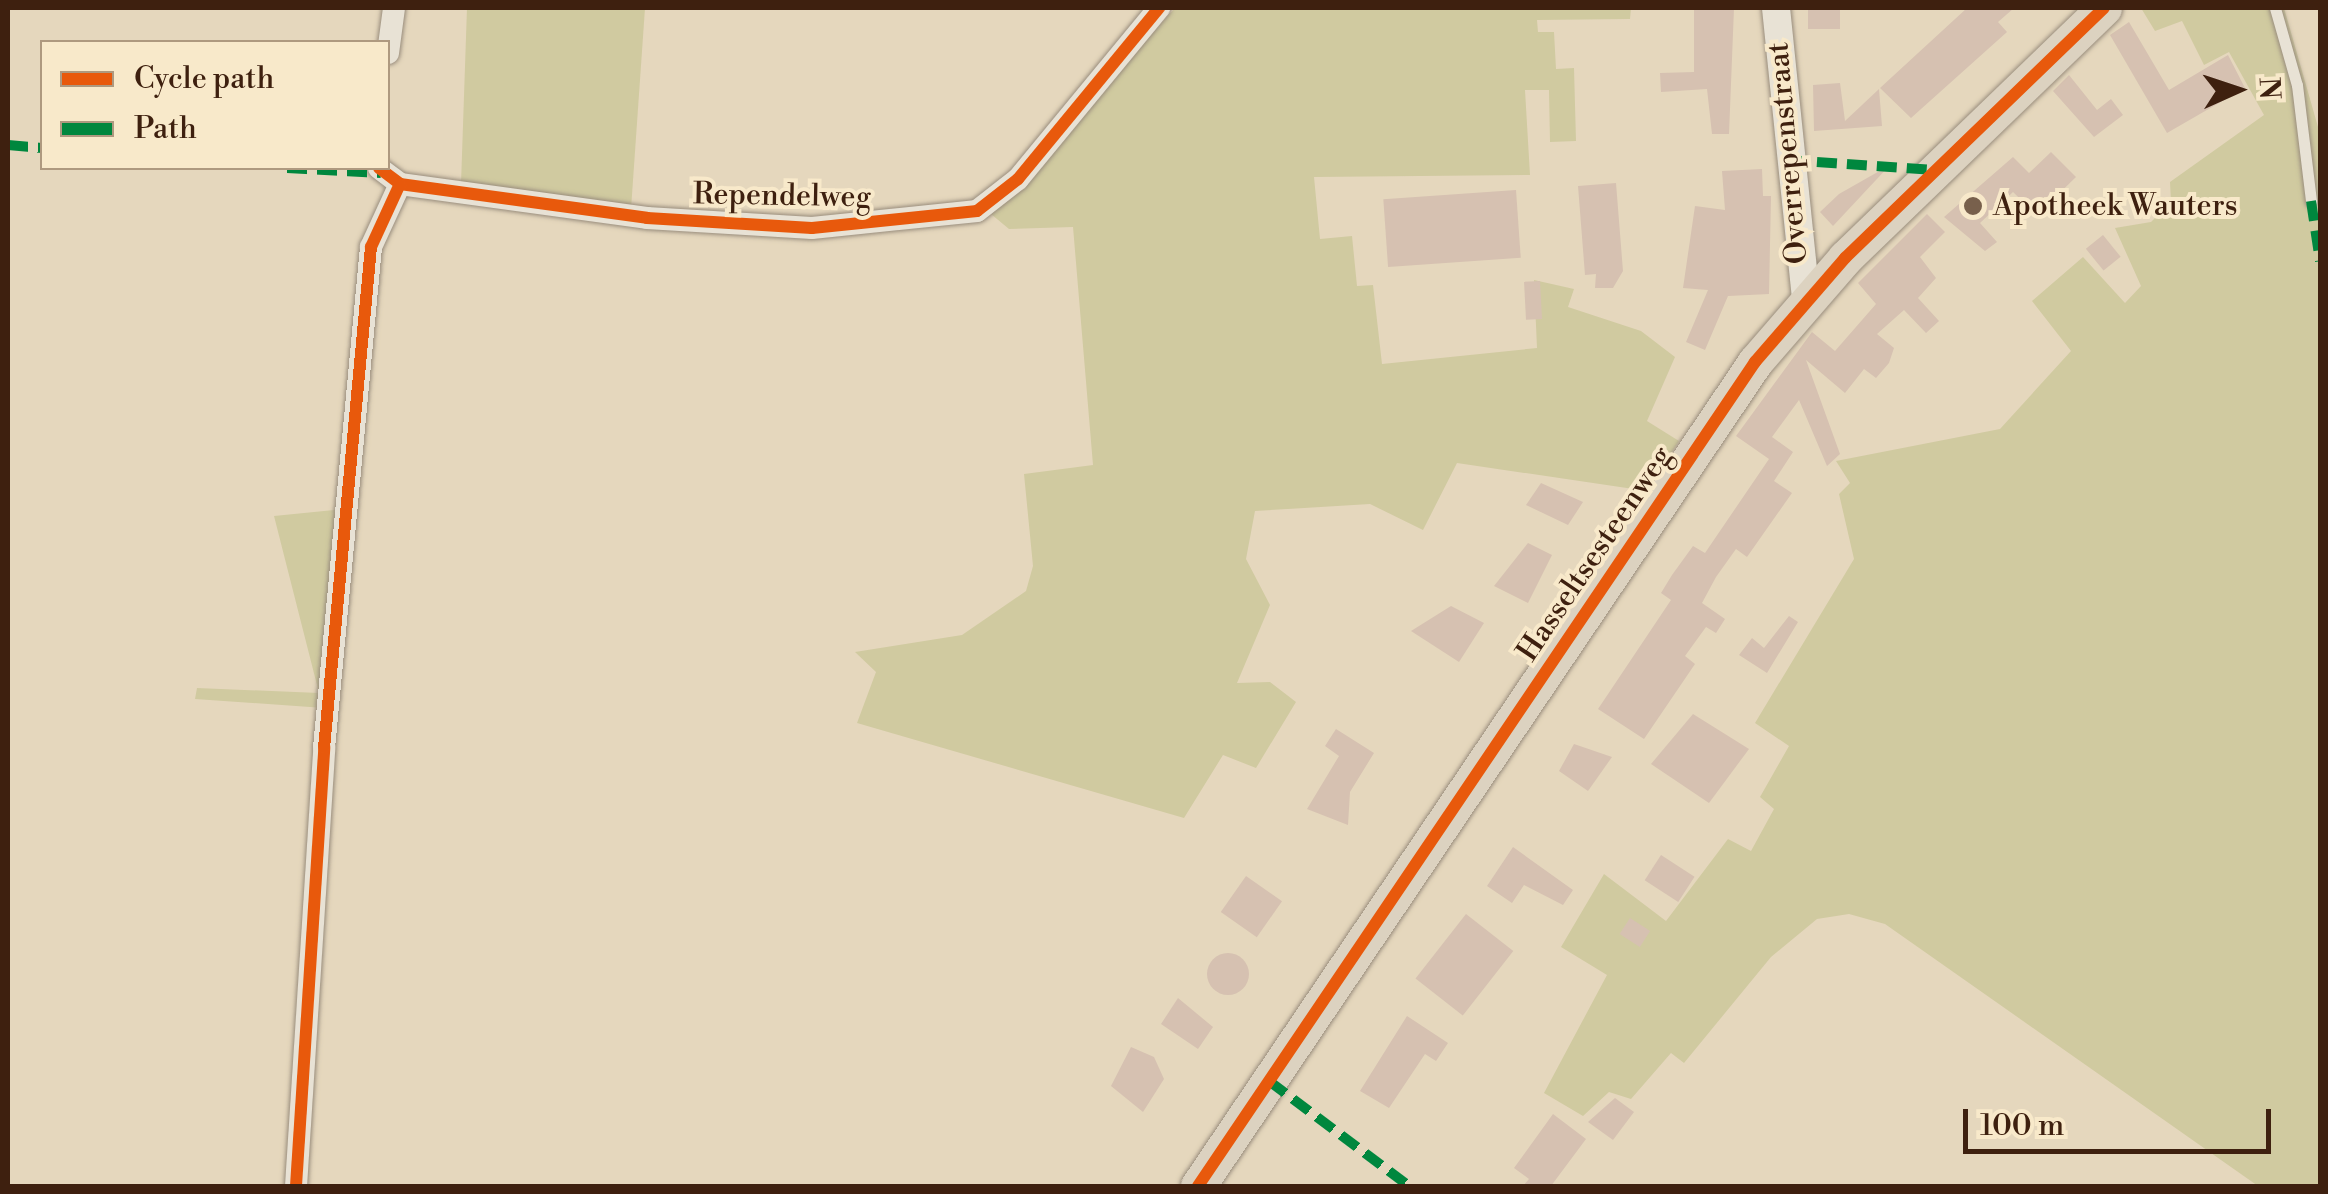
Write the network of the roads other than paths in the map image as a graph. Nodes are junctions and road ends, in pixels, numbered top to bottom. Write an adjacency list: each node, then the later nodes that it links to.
1 (394, 8): 6 (street)
2 (1159, 8): 8 (street, Rependelweg)
3 (1776, 8): 10 (street, Overrepenstraat)
4 (2104, 8): 10 (main road, Hasseltsesteenweg)
5 (2275, 8): 9 (lane)
6 (390, 40)
7 (382, 170): 8 (street, Rependelweg)
8 (400, 184): 11 (street)
9 (2311, 201)
10 (1806, 297): 12 (main road, Hasseltsesteenweg)
11 (296, 1186)
12 (1198, 1186)

